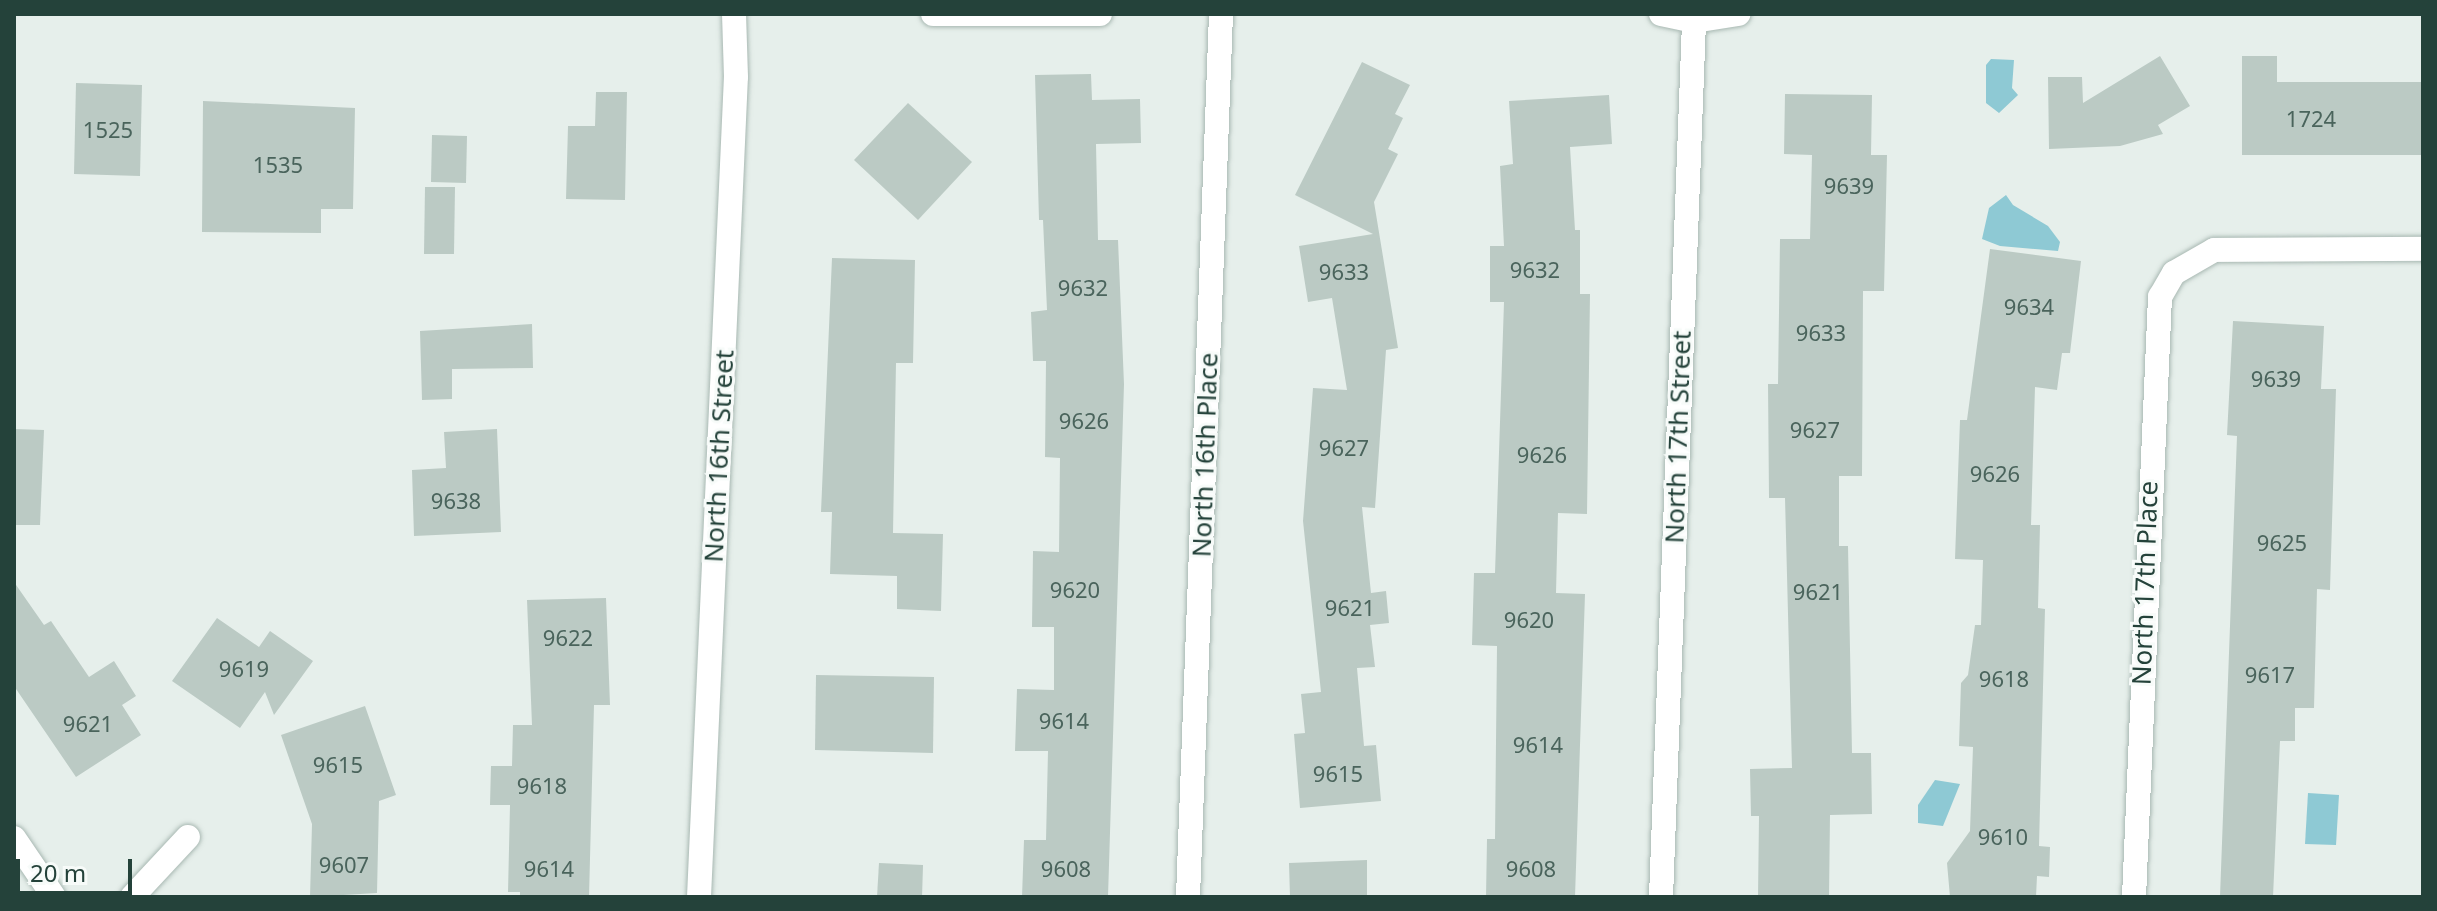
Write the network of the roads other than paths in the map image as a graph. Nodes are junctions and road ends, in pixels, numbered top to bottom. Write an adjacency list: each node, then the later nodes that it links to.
1 (734, 14): 13 (street, North 16th Street)
2 (933, 14): 3 (street)
3 (1100, 14)
4 (1221, 14): 14 (street, North 16th Place)
5 (1661, 14): 7 (street)
6 (1738, 14): 7 (street)
7 (1694, 21): 15 (street, North 17th Street)
8 (2423, 249): 16 (street, North 17th Place)
9 (188, 837): 12 (street)
10 (14, 838): 11 (street)
11 (54, 897)
12 (132, 897)
13 (699, 897)
14 (1188, 897)
15 (1661, 897)
16 (2134, 897)

